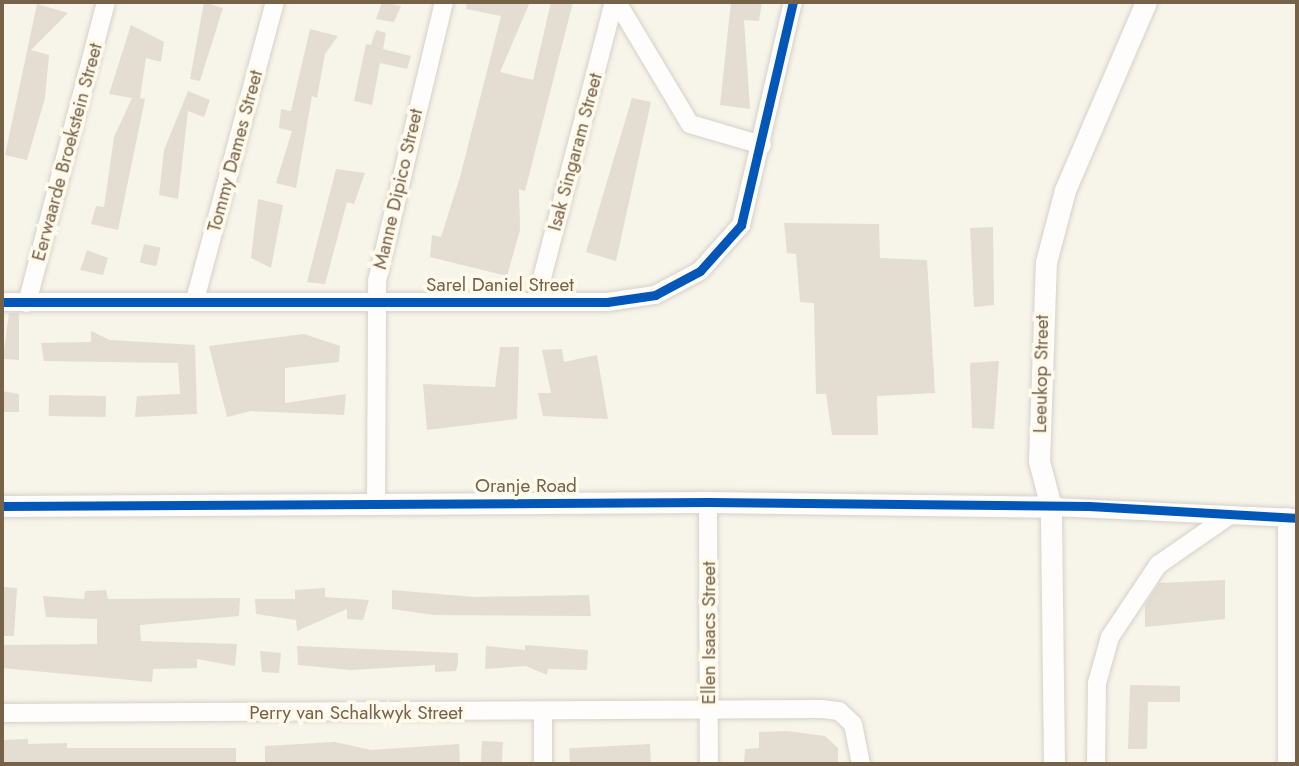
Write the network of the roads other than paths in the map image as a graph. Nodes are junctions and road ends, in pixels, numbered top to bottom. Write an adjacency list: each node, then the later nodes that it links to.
1 (106, 2): 11 (street, Eerwaarde Broekstein Street)
2 (275, 2): 8 (street, Tommy Dames Street)
3 (444, 2): 12 (street, Manne Dipico Street)
4 (615, 2): 7 (street); 9 (street, Isak Singaram Street)
5 (793, 2): 7 (street, Sarel Daniel Street)
6 (1146, 2): 16 (street, Leeukop Street)
7 (762, 145): 9 (street, Sarel Daniel Street)
8 (195, 300): 11 (street, Sarel Daniel Street); 12 (street, Sarel Daniel Street)
9 (536, 301): 12 (street, Sarel Daniel Street)
10 (2, 302): 11 (street, Sarel Daniel Street)
11 (27, 303)
12 (375, 303): 14 (street, Manne Dipico Street)
13 (708, 502): 14 (street, Oranje Road); 16 (street, Oranje Road); 19 (street, Ellen Isaacs Street)
14 (376, 505): 15 (street, Oranje Road)
15 (2, 506)
16 (1051, 507): 17 (street); 25 (street, Leeukop Street)
17 (1227, 517): 18 (street); 26 (street)
18 (1292, 517): 27 (street)
19 (709, 707): 20 (street, Perry van Schalkwyk Street); 23 (street, Ellen Isaacs Street); 24 (street, Perry van Schalkwyk Street)
20 (543, 712): 21 (street, Perry van Schalkwyk Street); 22 (street)
21 (2, 713)
22 (544, 764)
23 (709, 764)
24 (862, 764)
25 (1054, 764)
26 (1096, 764)
27 (1287, 764)

